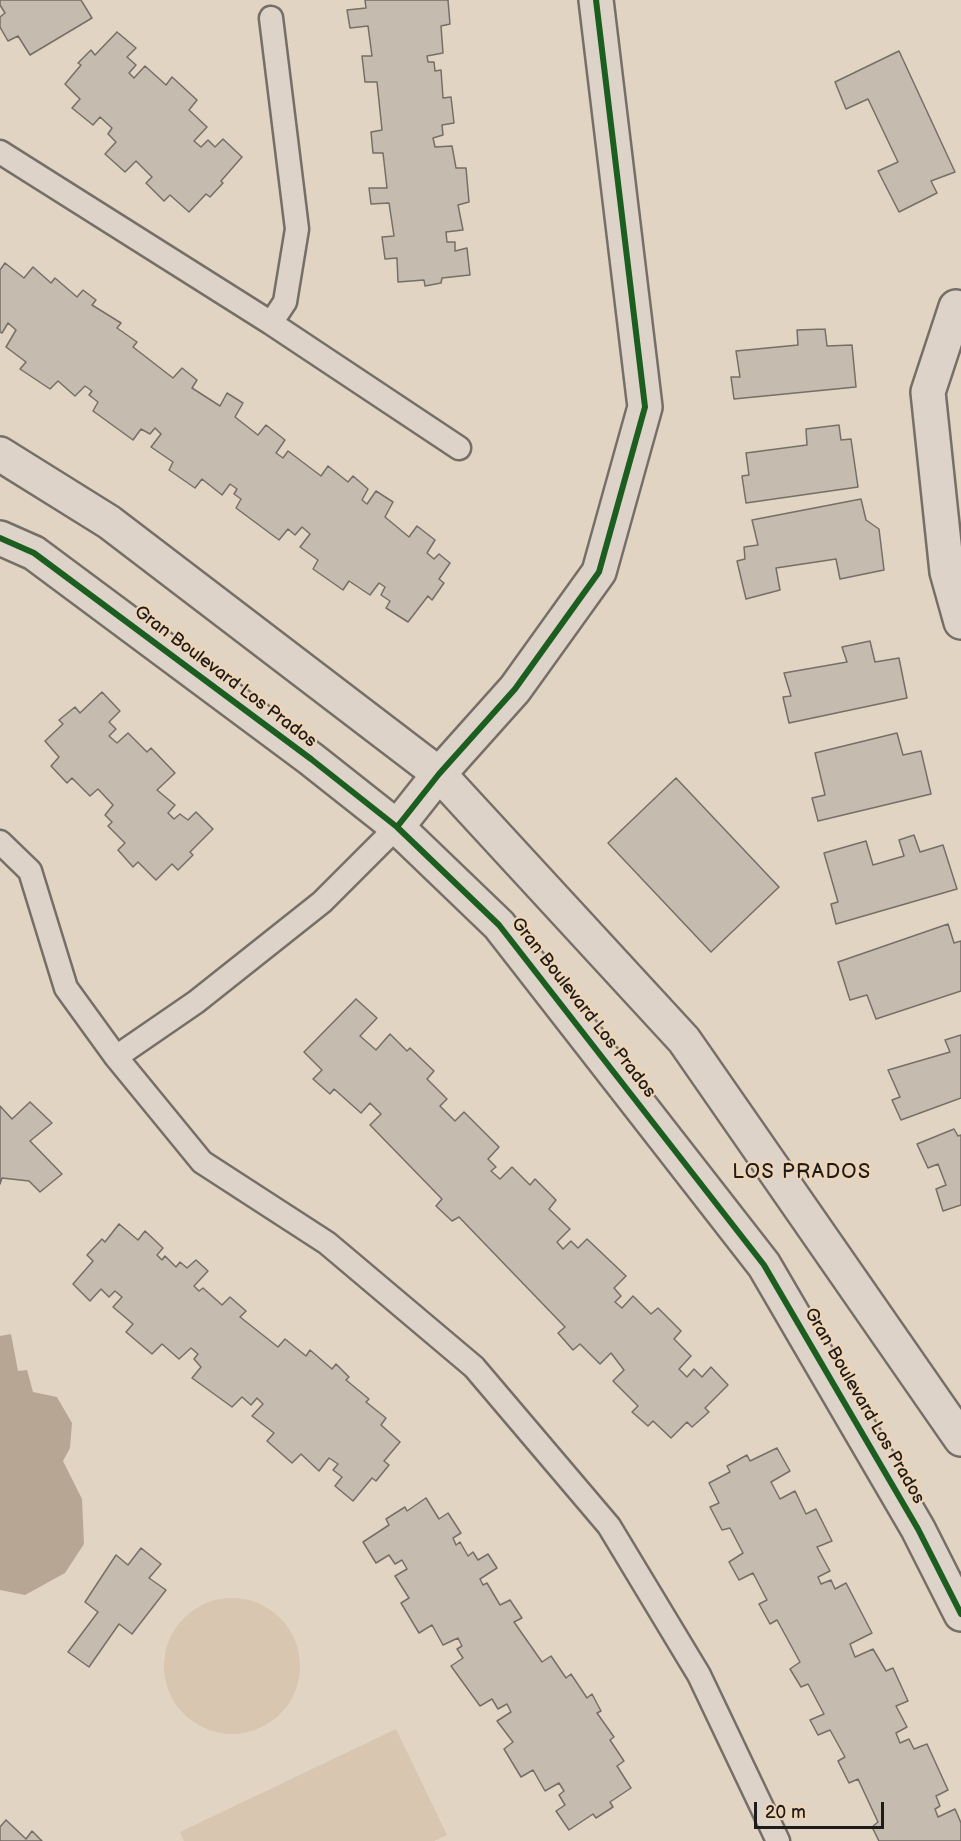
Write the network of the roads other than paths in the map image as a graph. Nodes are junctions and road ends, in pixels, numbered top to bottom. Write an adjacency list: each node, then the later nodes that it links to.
1 (596, 0): 11 (street)
2 (271, 18): 5 (lane)
3 (0, 152): 5 (lane)
4 (956, 307): 9 (street)
5 (271, 323): 6 (lane)
6 (459, 448)
7 (0, 454): 11 (street)
8 (0, 538): 12 (street, Gran Boulevard Los Prados)
9 (954, 569): 10 (street)
10 (961, 622)
11 (439, 774): 12 (street); 15 (street)
12 (397, 827): 14 (lane); 16 (street, Gran Boulevard Los Prados)
13 (0, 842): 14 (lane)
14 (116, 1057): 17 (lane)
15 (961, 1439)
16 (961, 1614)
17 (778, 1841)

